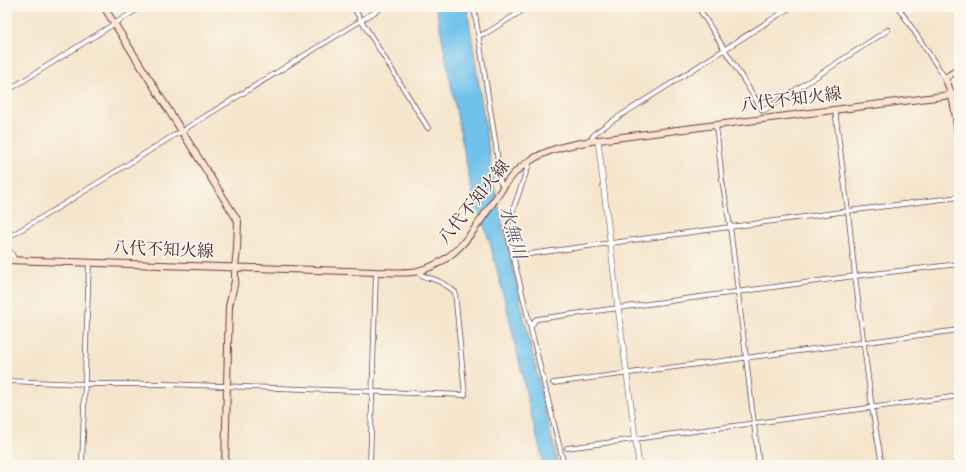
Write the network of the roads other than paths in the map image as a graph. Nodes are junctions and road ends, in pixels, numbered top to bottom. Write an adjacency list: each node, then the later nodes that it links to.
1 (104, 7): 11 (main road)
2 (141, 7): 11 (street)
3 (353, 7): 10 (street)
4 (383, 7): 10 (street)
5 (474, 7): 13 (street)
6 (528, 7): 13 (street)
7 (698, 7): 14 (street)
8 (791, 7): 14 (street)
9 (898, 7): 16 (street)
10 (361, 20): 22 (street); 23 (street)
11 (114, 23): 17 (street); 23 (main road)
12 (888, 30): 14 (street)
13 (478, 36): 27 (street)
14 (724, 50): 24 (street)
15 (959, 69): 16 (main road)
16 (945, 78): 19 (main road)
17 (7, 91)
18 (959, 94): 19 (main road, 八代不知火線)
19 (952, 95): 20 (main road, 八代不知火線); 25 (main road)
20 (835, 110): 21 (main road, 八代不知火線); 29 (street)
21 (716, 125): 24 (main road, 八代不知火線); 30 (street)
22 (428, 128)
23 (183, 132): 31 (street); 39 (main road)
24 (594, 141): 26 (main road, 八代不知火線); 32 (street)
25 (959, 142)
26 (528, 162): 27 (main road, 八代不知火線); 45 (street)
27 (502, 188): 40 (main road, 八代不知火線)
28 (959, 197): 29 (street)
29 (848, 211): 30 (street); 42 (street)
30 (730, 226): 32 (street); 43 (street)
31 (7, 238)
32 (610, 243): 34 (street); 44 (street)
33 (7, 246): 36 (street)
34 (522, 255)
35 (7, 260): 36 (main road, 八代不知火線)
36 (15, 260): 37 (main road, 八代不知火線)
37 (89, 262): 39 (main road, 八代不知火線); 52 (street)
38 (959, 264): 42 (street)
39 (235, 267): 41 (main road, 八代不知火線); 53 (main road)
40 (418, 271): 41 (main road, 八代不知火線); 54 (street)
41 (376, 272): 54 (street)
42 (855, 276): 43 (street); 47 (street)
43 (737, 292): 44 (street); 48 (street)
44 (618, 308): 45 (street); 49 (street)
45 (531, 327): 64 (street)
46 (959, 330): 47 (street)
47 (864, 343): 48 (street); 56 (street)
48 (745, 358): 49 (street); 57 (street)
49 (627, 373): 51 (street); 58 (street)
50 (7, 381): 52 (street)
51 (553, 382)
52 (85, 384): 53 (street); 61 (street)
53 (228, 386): 54 (street); 62 (main road)
54 (372, 392): 63 (street)
55 (959, 396): 56 (street)
56 (872, 408): 57 (street); 67 (street)
57 (753, 424): 58 (street); 66 (street)
58 (636, 438): 59 (street); 65 (street)
59 (567, 448)
60 (959, 464): 68 (street)
61 (82, 465)
62 (225, 465)
63 (370, 465)
64 (564, 465)
65 (639, 465)
66 (759, 465)
67 (882, 465)
68 (952, 465)

